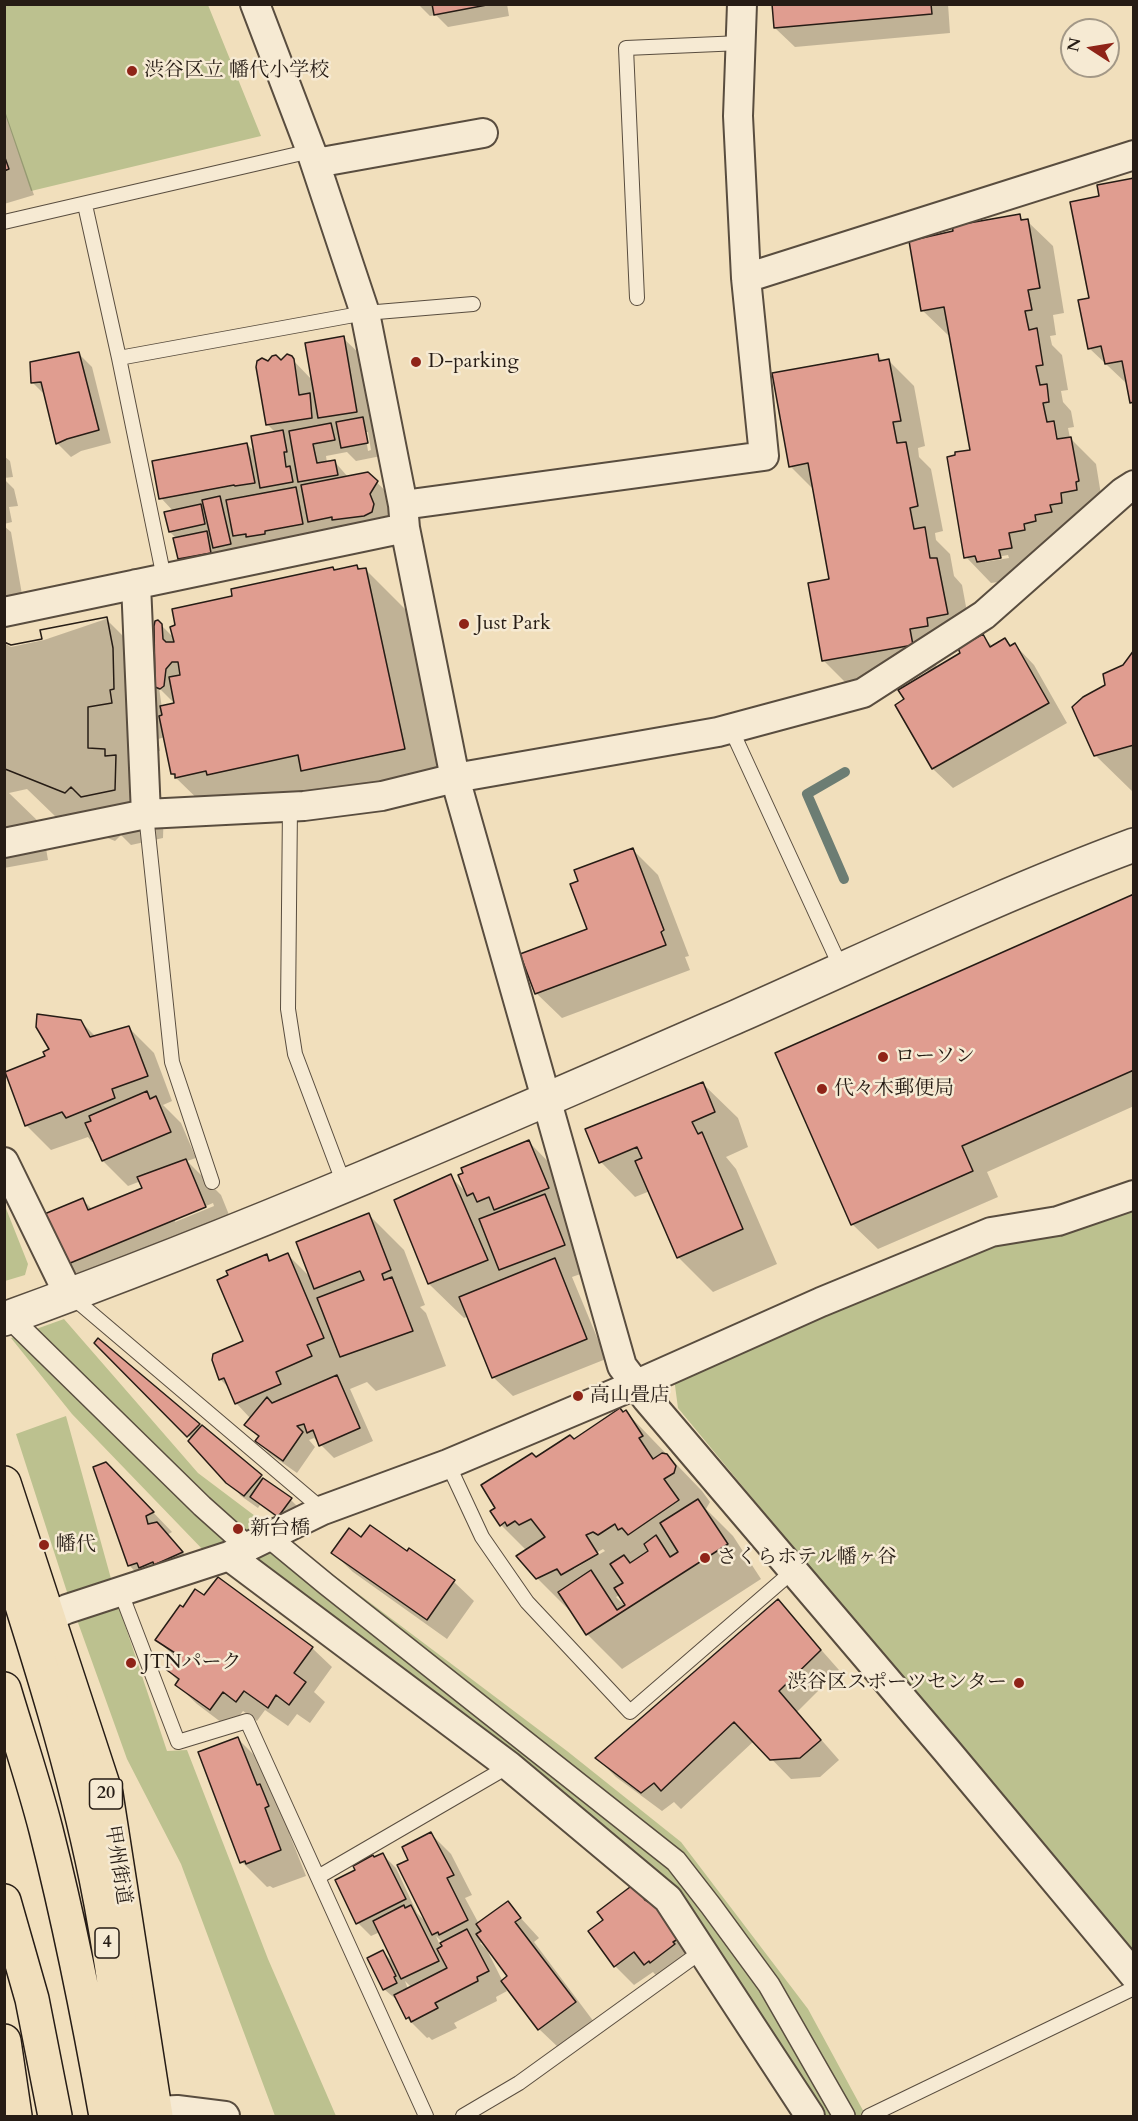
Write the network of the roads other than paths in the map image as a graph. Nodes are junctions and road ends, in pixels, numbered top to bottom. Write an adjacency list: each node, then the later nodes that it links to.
1 (255, 4): 6 (street)
2 (742, 4): 3 (street)
3 (741, 43): 9 (street); 10 (lane)
4 (483, 133): 6 (street)
5 (1134, 155): 9 (street)
6 (314, 157): 7 (lane); 12 (street)
7 (85, 205): 8 (lane); 13 (lane)
8 (4, 222)
9 (746, 278): 15 (street)
10 (637, 298)
11 (473, 304): 12 (lane)
12 (365, 313): 13 (lane); 15 (street)
13 (119, 358): 16 (lane)
14 (1134, 485): 19 (street)
15 (404, 516): 16 (street); 20 (street)
16 (164, 579): 17 (street)
17 (136, 584): 18 (street); 22 (street)
18 (4, 612)
19 (731, 729): 20 (street); 25 (lane)
20 (455, 778): 21 (street); 26 (street)
21 (290, 807): 22 (street); 29 (lane)
22 (146, 814): 23 (street); 28 (lane)
23 (4, 843)
24 (1134, 845): 25 (street)
25 (842, 970): 26 (street)
26 (546, 1101): 29 (street); 33 (street)
27 (4, 1162): 31 (street)
28 (212, 1182)
29 (344, 1185): 31 (street)
30 (1134, 1195): 33 (street)
31 (69, 1295): 32 (street); 36 (lane)
32 (7, 1318): 37 (street)
33 (635, 1385): 34 (street); 39 (street)
34 (448, 1464): 36 (street); 39 (lane)
35 (4, 1483): 41 (highway, 甲州街道 / 20)
36 (322, 1509): 37 (street)
37 (249, 1547): 40 (street); 43 (street); 60 (street)
38 (4, 1549): 51 (highway, 4)
39 (793, 1570): 48 (street)
40 (121, 1593): 41 (street); 44 (lane)
41 (49, 1617): 51 (highway, 甲州街道 / 20)
42 (4, 1689): 55 (highway)
43 (508, 1766): 44 (lane); 47 (street)
44 (318, 1877): 57 (lane)
45 (4, 1901): 54 (highway)
46 (4, 1917): 53 (highway)
47 (702, 1951): 58 (lane); 59 (street)
48 (1134, 1975)
49 (1134, 1988): 61 (lane)
50 (4, 2041): 52 (highway)
51 (148, 2115): 56 (street)
52 (15, 2116)
53 (36, 2116)
54 (56, 2116)
55 (106, 2116)
56 (225, 2116)
57 (426, 2116)
58 (464, 2116)
59 (810, 2116)
60 (844, 2116)
61 (869, 2116)

